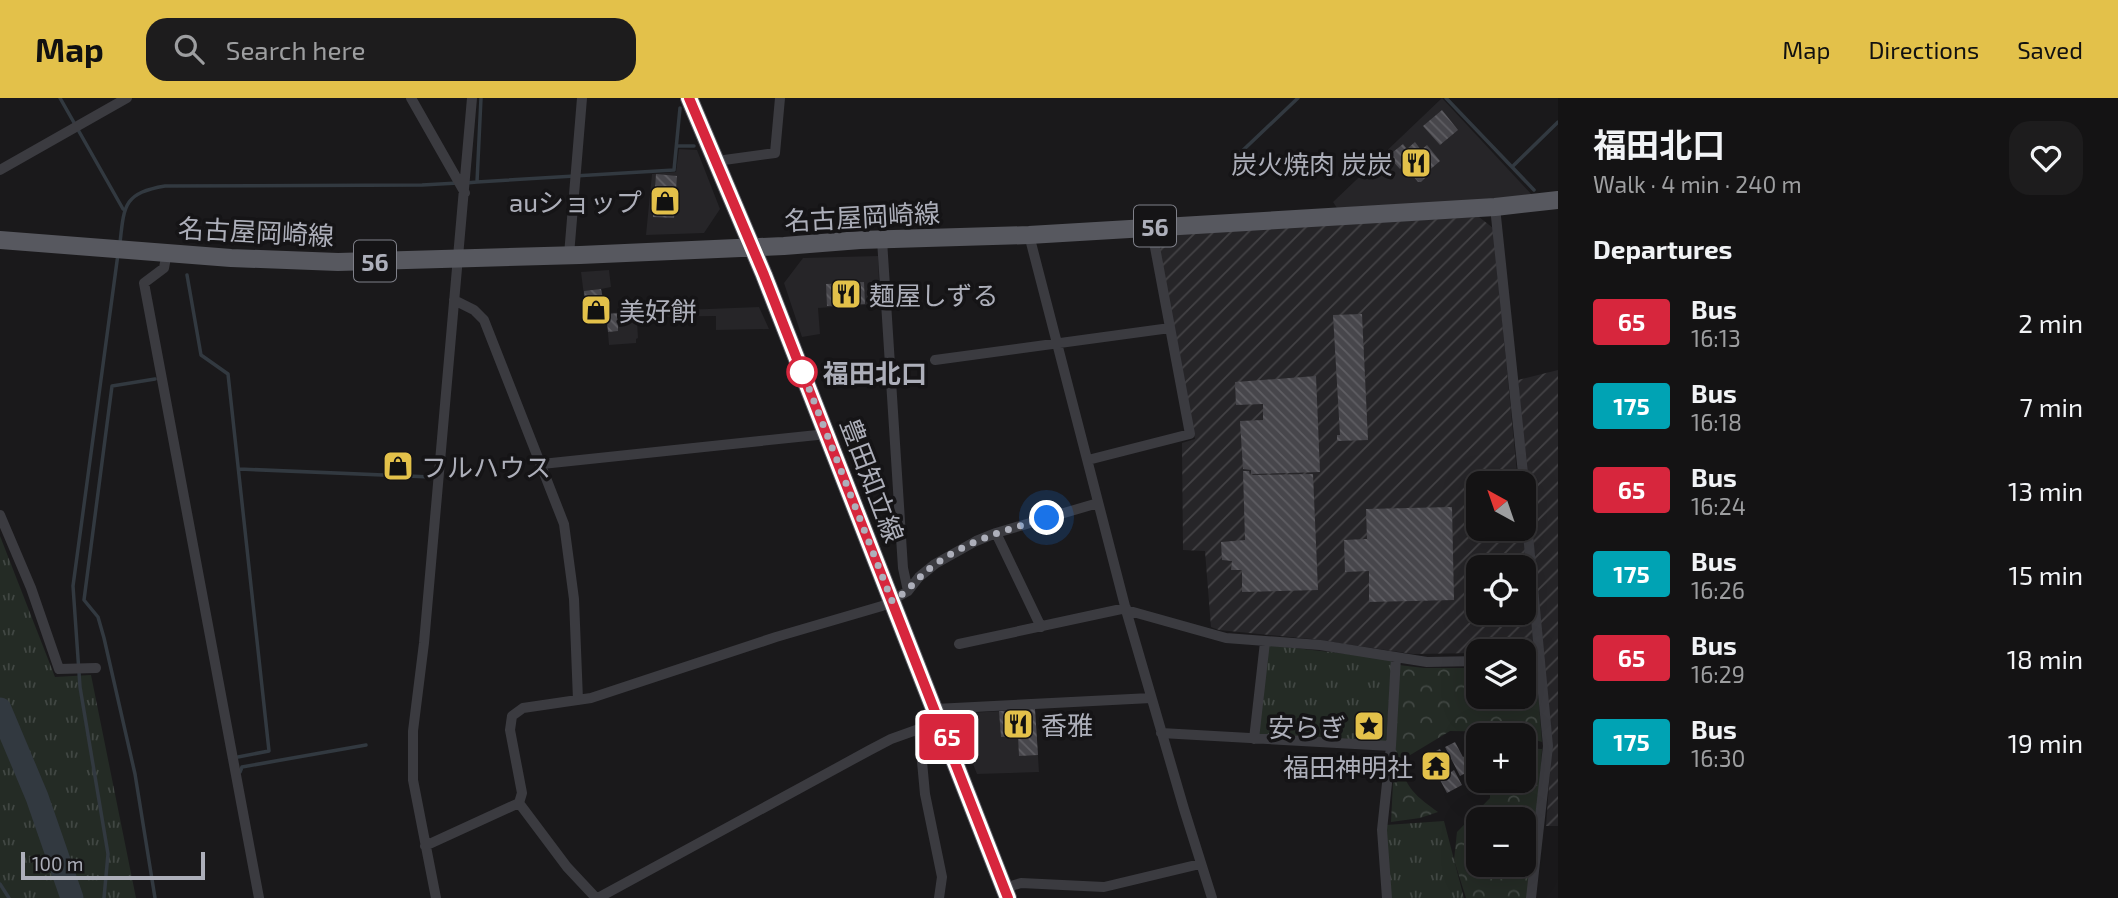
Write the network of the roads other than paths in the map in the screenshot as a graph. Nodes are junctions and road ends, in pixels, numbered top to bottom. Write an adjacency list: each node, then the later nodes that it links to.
1 (127, 98): 9 (street)
2 (411, 98): 10 (street)
3 (472, 98): 10 (street)
4 (582, 98): 19 (street)
5 (689, 98): 8 (main road, 豊田知立線)
6 (702, 98): 8 (main road, 豊田知立線)
7 (780, 98): 8 (street)
8 (717, 161): 17 (main road, 豊田知立線)
9 (0, 170)
10 (465, 193): 20 (street)
11 (1558, 200): 12 (main road, 名古屋岡崎線 / 56)
12 (1495, 208): 13 (main road, 名古屋岡崎線 / 56); 28 (street)
13 (1152, 226): 14 (main road, 名古屋岡崎線 / 56); 22 (street)
14 (1029, 235): 16 (main road, 名古屋岡崎線 / 56); 23 (street)
15 (0, 240): 18 (main road, 名古屋岡崎線 / 56)
16 (882, 240): 17 (main road, 名古屋岡崎線 / 56); 33 (street)
17 (751, 247): 19 (main road, 名古屋岡崎線 / 56); 25 (main road, 豊田知立線)
18 (167, 252): 20 (main road, 名古屋岡崎線 / 56); 55 (street)
19 (569, 255): 20 (main road, 名古屋岡崎線 / 56)
20 (459, 257): 21 (street)
21 (454, 300): 27 (street); 52 (street)
22 (1170, 328): 23 (street); 26 (street)
23 (1058, 343): 24 (street); 26 (street)
24 (935, 360)
25 (827, 434): 27 (street); 34 (main road, 豊田知立線)
26 (1088, 460): 29 (street)
27 (542, 464): 45 (street)
28 (1523, 471)
29 (1098, 503): 31 (street); 35 (street)
30 (0, 515): 43 (street)
31 (996, 533): 33 (street); 36 (street)
32 (1529, 541): 41 (street)
33 (908, 592): 34 (street)
34 (892, 601): 45 (street); 46 (main road, 豊田知立線)
35 (1126, 609): 36 (street); 37 (street); 44 (street)
36 (1041, 627): 38 (street)
37 (1265, 642): 39 (street); 49 (street)
38 (959, 645)
39 (1396, 657): 42 (street); 50 (street)
40 (1536, 660): 41 (street)
41 (1540, 660): 61 (street)
42 (1466, 661)
43 (93, 667)
44 (1151, 698): 46 (street); 48 (street)
45 (578, 700): 51 (street)
46 (938, 715): 47 (street); 54 (main road, 豊田知立線)
47 (919, 729): 57 (street); 58 (street)
48 (1161, 733): 49 (street); 53 (street)
49 (1254, 739): 50 (street)
50 (1391, 746): 60 (street)
51 (519, 803): 52 (street); 57 (street)
52 (425, 846): 56 (street)
53 (1200, 864): 54 (street); 59 (street)
54 (1006, 893)
55 (259, 898)
56 (436, 898)
57 (597, 898)
58 (939, 898)
59 (1212, 898)
60 (1387, 898)
61 (1531, 898)

